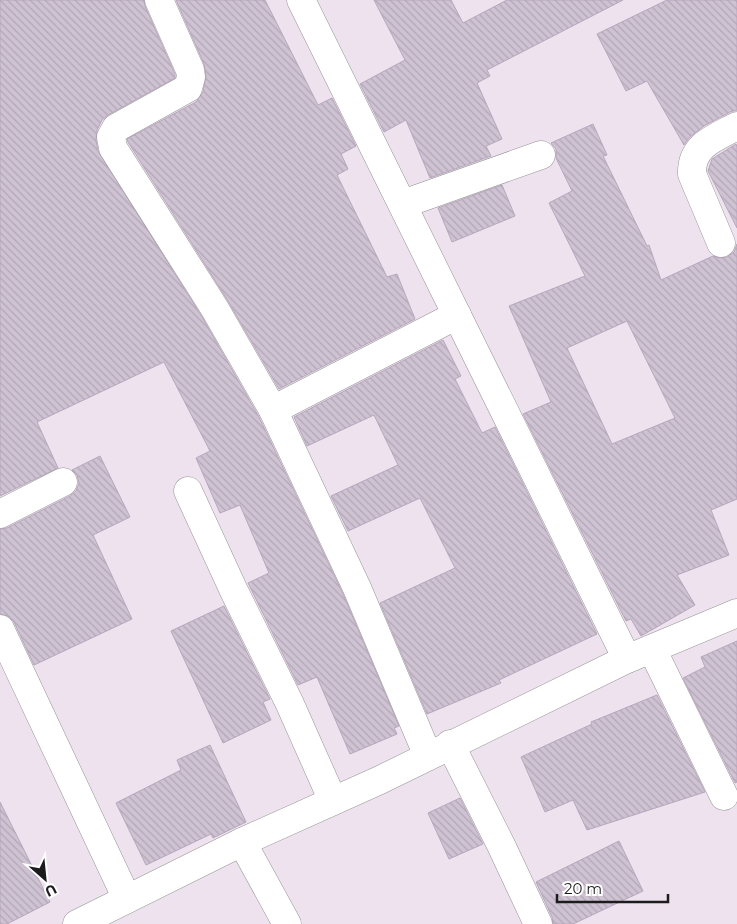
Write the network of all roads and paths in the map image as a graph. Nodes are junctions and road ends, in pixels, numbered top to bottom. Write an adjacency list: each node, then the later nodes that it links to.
1 (159, 0): 8 (street)
2 (301, 0): 5 (street)
3 (737, 126): 6 (street)
4 (541, 155): 5 (street)
5 (403, 204): 7 (street)
6 (721, 243)
7 (458, 315): 8 (street); 15 (street)
8 (273, 410): 16 (street)
9 (64, 482): 11 (street)
10 (188, 491): 18 (street)
11 (0, 514)
12 (737, 613): 14 (street)
13 (0, 629): 20 (street)
14 (652, 649): 15 (street); 17 (street)
15 (627, 659): 16 (street)
16 (439, 750): 18 (street); 23 (street)
17 (724, 796)
18 (341, 797): 19 (street)
19 (242, 842): 20 (street); 22 (street)
20 (126, 899): 21 (street)
21 (77, 924)
22 (286, 924)
23 (538, 924)

